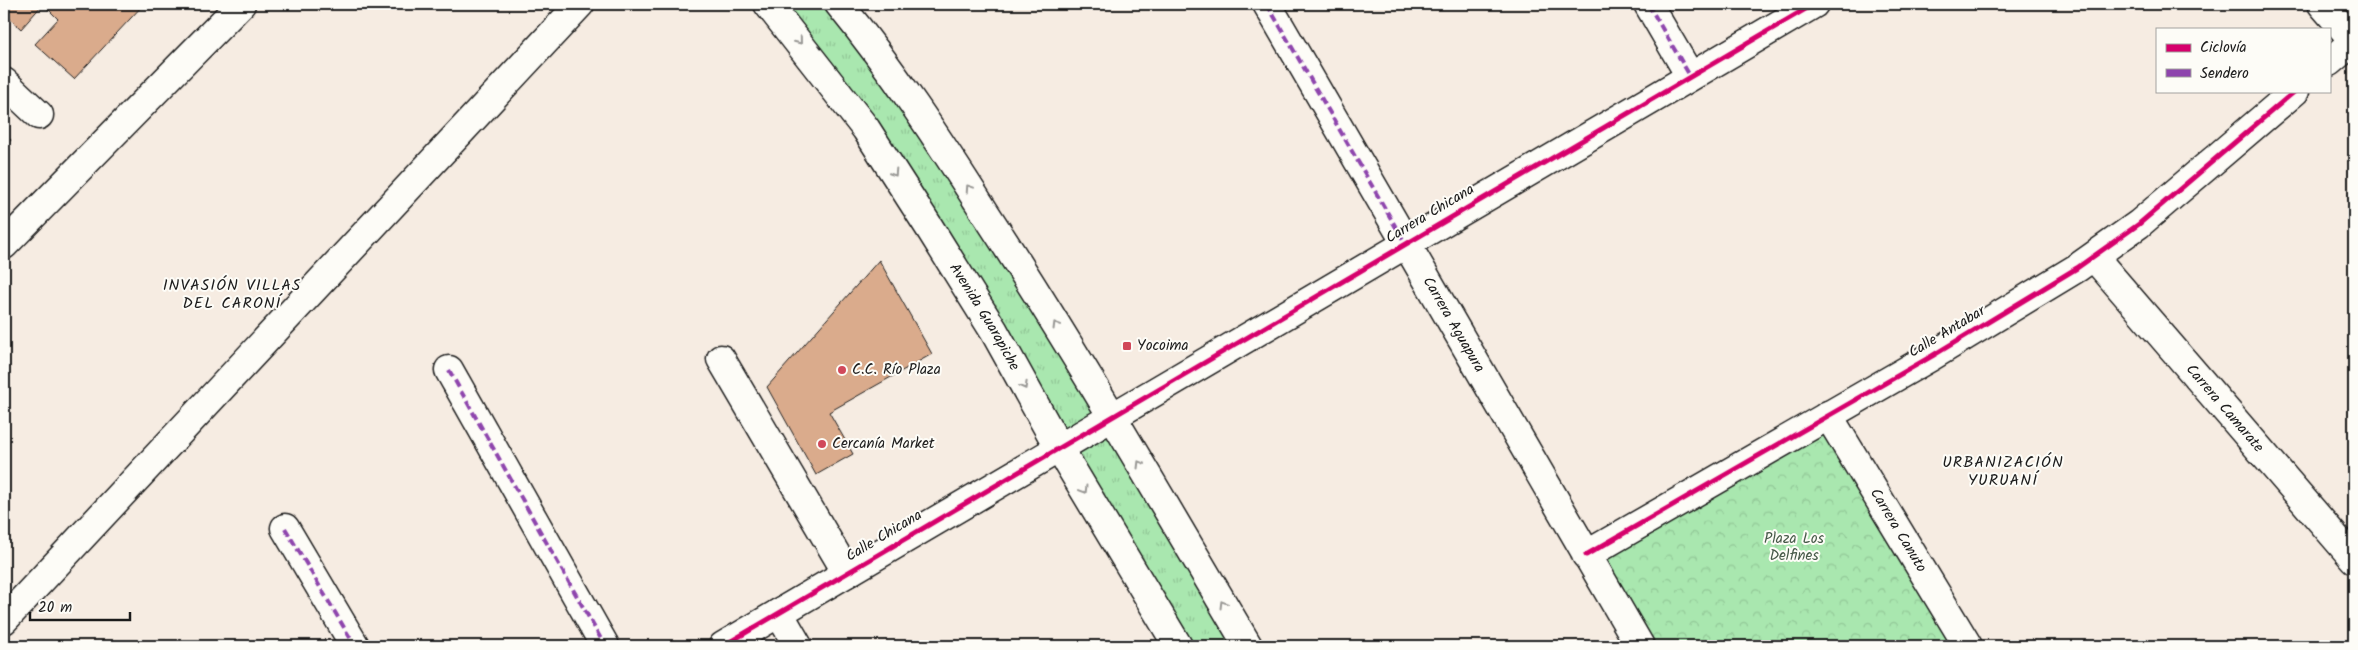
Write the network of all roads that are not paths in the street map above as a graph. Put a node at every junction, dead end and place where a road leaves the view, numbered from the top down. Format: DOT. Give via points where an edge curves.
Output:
graph roads {
  1 [pos="241,4"];
  2 [pos="580,4"];
  3 [pos="768,4"];
  4 [pos="839,4"];
  5 [pos="1267,4"];
  6 [pos="1648,4"];
  7 [pos="1814,4"];
  8 [pos="2322,4"];
  9 [pos="2354,41"];
  10 [pos="2330,61"];
  11 [pos="1690,76"];
  12 [pos="4,82"];
  13 [pos="2294,92"];
  14 [pos="39,115"];
  15 [pos="1405,243"];
  16 [pos="4,245"];
  17 [pos="2094,257"];
  18 [pos="721,359"];
  19 [pos="449,370"];
  20 [pos="1828,415"];
  21 [pos="1112,417"];
  22 [pos="1059,448"];
  23 [pos="285,528"];
  24 [pos="1586,555"];
  25 [pos="2354,559"];
  26 [pos="847,573"];
  27 [pos="779,613"];
  28 [pos="4,620"];
  29 [pos="355,646"];
  30 [pos="606,646"];
  31 [pos="722,646"];
  32 [pos="798,646"];
  33 [pos="1178,646"];
  34 [pos="1248,646"];
  35 [pos="1640,646"];
  36 [pos="1968,646"];
  1 -- 16 [label="street"];
  2 -- 28 [label="street"];
  3 -- 22 [label="street, Avenida Guarapiche, one-way" via="866,129 994,331"];
  21 -- 4 [label="street, one-way" via="979,203 869,40"];
  5 -- 15 [label="street, Carrera Aguapura"];
  6 -- 11 [label="street"];
  7 -- 11 [label="street, Carrera Chicana"];
  8 -- 9 [label="street"];
  9 -- 10 [label="street"];
  11 -- 15 [label="street, Carrera Chicana"];
  12 -- 14 [label="street"];
  13 -- 17 [label="street, Calle Antabar" via="2139,224"];
  15 -- 21 [label="street, Carrera Chicana"];
  15 -- 24 [label="street, Carrera Aguapura"];
  17 -- 20 [label="street, Calle Antabar"];
  17 -- 25 [label="street, Carrera Camarate"];
  18 -- 26 [label="street"];
  19 -- 30 [label="street"];
  20 -- 24 [label="street, Calle Antabar"];
  20 -- 36 [label="street, Carrera Canuto"];
  21 -- 22 [label="street, Carrera Chicana"];
  34 -- 21 [label="street, one-way"];
  22 -- 26 [label="street, Calle Chicana"];
  22 -- 33 [label="street, Avenida Guarapiche, one-way"];
  23 -- 29 [label="street"];
  24 -- 35 [label="street, Carrera Aguapura"];
  26 -- 27 [label="street, Calle Chicana"];
  27 -- 31 [label="street, Calle Chicana"];
  27 -- 32 [label="street"];
}
